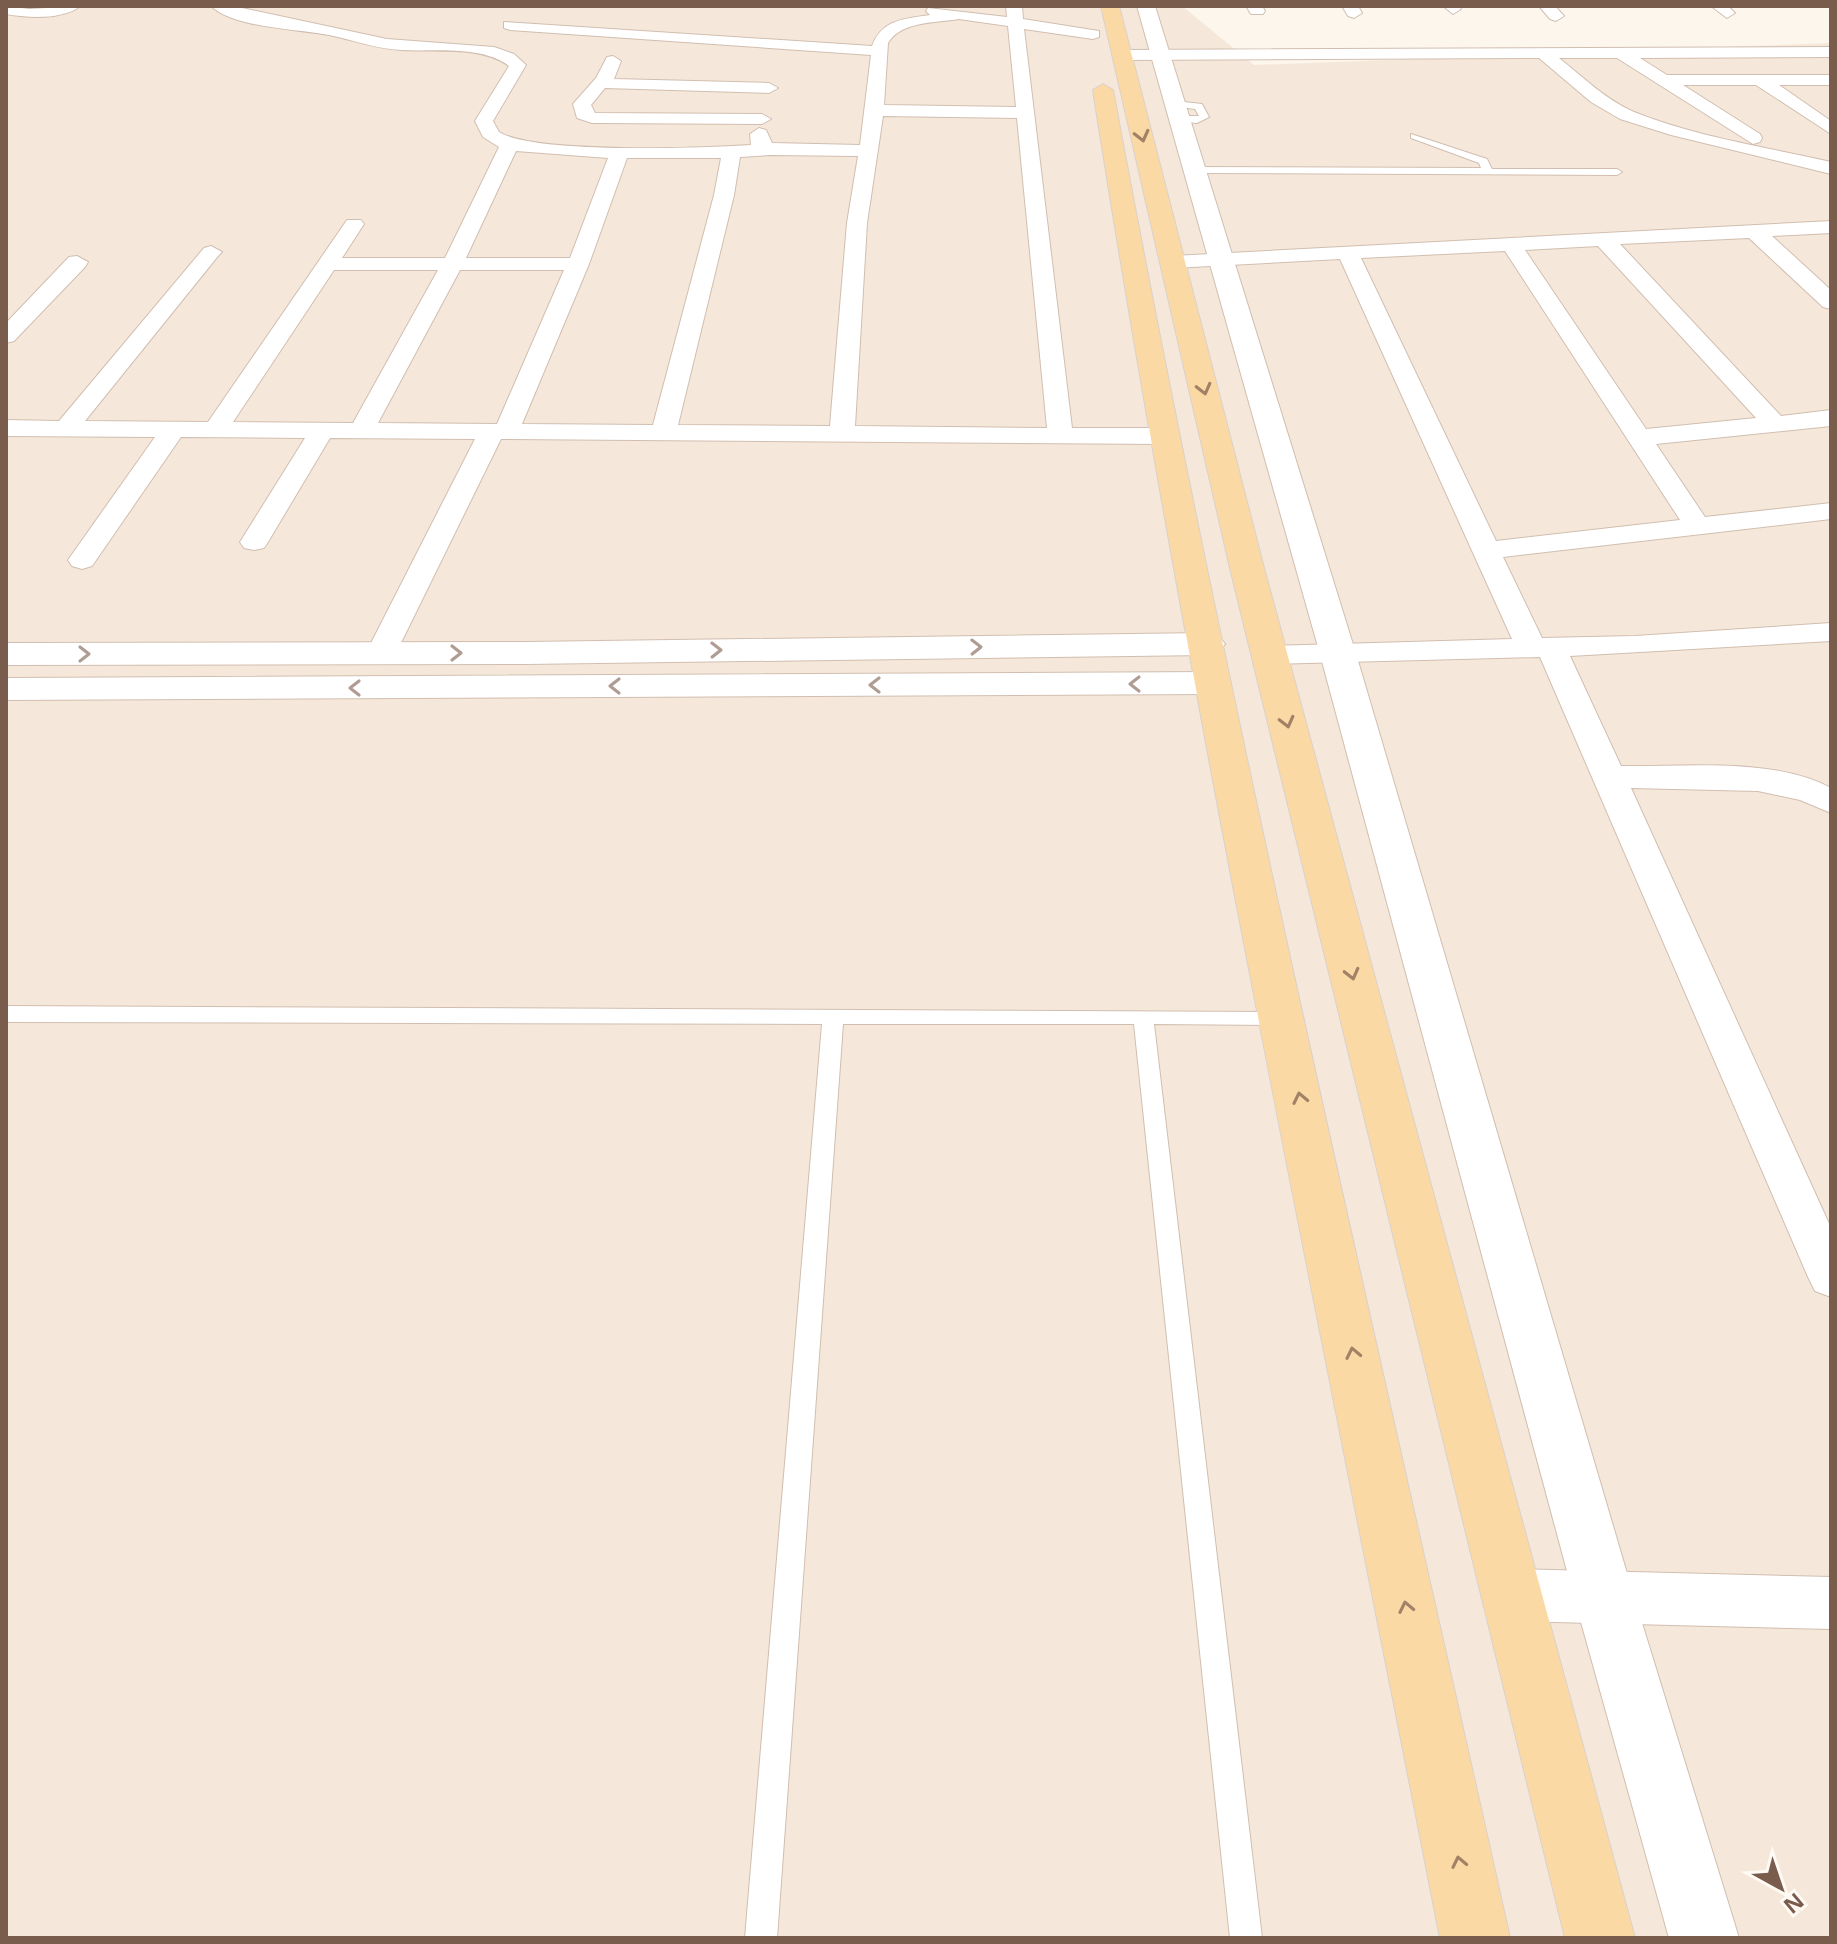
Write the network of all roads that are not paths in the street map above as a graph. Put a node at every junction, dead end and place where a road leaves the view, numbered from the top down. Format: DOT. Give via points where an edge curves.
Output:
graph roads {
  1 [pos="73,6"];
  2 [pos="219,6"];
  3 [pos="900,6"];
  4 [pos="1146,6"];
  5 [pos="6,9"];
  6 [pos="1015,14"];
  7 [pos="958,15"];
  8 [pos="510,25"];
  9 [pos="1115,31"];
  10 [pos="631,34"];
  11 [pos="879,51"];
  12 [pos="1831,52"];
  13 [pos="1543,53"];
  14 [pos="1621,53"];
  15 [pos="774,66"];
  16 [pos="603,80"];
  17 [pos="1662,80"];
  18 [pos="1760,80"];
  19 [pos="1831,80"];
  20 [pos="875,110"];
  21 [pos="1025,113"];
  22 [pos="762,119"];
  23 [pos="1831,129"];
  24 [pos="1414,136"];
  25 [pos="510,144"];
  26 [pos="1831,144"];
  27 [pos="770,149"];
  28 [pos="868,151"];
  29 [pos="620,152"];
  30 [pos="731,153"];
  31 [pos="1831,168"];
  32 [pos="1194,170"];
  33 [pos="1478,172"];
  34 [pos="1617,172"];
  35 [pos="354,224"];
  36 [pos="1831,227"];
  37 [pos="1753,230"];
  38 [pos="1603,239"];
  39 [pos="1511,244"];
  40 [pos="211,252"];
  41 [pos="1348,253"];
  42 [pos="1220,260"];
  43 [pos="77,262"];
  44 [pos="1173,262"];
  45 [pos="326,264"];
  46 [pos="578,264"];
  47 [pos="452,265"];
  48 [pos="1831,302"];
  49 [pos="6,336"];
  50 [pos="1831,418"];
  51 [pos="1775,424"];
  52 [pos="66,428"];
  53 [pos="174,428"];
  54 [pos="216,429"];
  55 [pos="323,429"];
  56 [pos="362,430"];
  57 [pos="499,431"];
  58 [pos="664,432"];
  59 [pos="842,433"];
  60 [pos="17,434"];
  61 [pos="1060,435"];
  62 [pos="1164,436"];
  63 [pos="1637,438"];
  64 [pos="1831,511"];
  65 [pos="1698,527"];
  66 [pos="254,542"];
  67 [pos="1484,551"];
  68 [pos="82,560"];
  69 [pos="1831,632"];
  70 [pos="1541,647"];
  71 [pos="381,653"];
  72 [pos="6,654"];
  73 [pos="1338,654"];
  74 [pos="1271,661"];
  75 [pos="1211,664"];
  76 [pos="6,689"];
  77 [pos="1609,777"];
  78 [pos="1831,802"];
  79 [pos="6,1014"];
  80 [pos="833,1016"];
  81 [pos="1143,1017"];
  82 [pos="1283,1017"];
  83 [pos="1831,1277"];
  84 [pos="1512,1595"];
  85 [pos="1604,1597"];
  86 [pos="1831,1603"];
  87 [pos="761,1938"];
  88 [pos="1246,1938"];
  89 [pos="1475,1938"];
  90 [pos="1600,1938"];
  91 [pos="1704,1938"];
  1 -- 5 [label="street" via="29,14"];
  2 -- 25 [label="street" via="259,21 389,44 508,56 518,65 484,127"];
  3 -- 7 [label="street"];
  4 -- 9 [label="street"];
  6 -- 7 [label="street"];
  6 -- 9 [label="street"];
  6 -- 21 [label="street"];
  7 -- 11 [label="street" via="900,24 887,31"];
  8 -- 10 [label="street"];
  9 -- 13 [label="street"];
  9 -- 32 [label="street" via="1177,112"];
  9 -- 44 [label="main road, one-way"];
  9 -- 62 [label="main road" via="1149,361"];
  10 -- 15 [label="street"];
  10 -- 16 [label="street"];
  11 -- 15 [label="street"];
  11 -- 20 [label="street"];
  12 -- 14 [label="street"];
  13 -- 14 [label="street"];
  13 -- 31 [label="street" via="1597,98 1639,120"];
  14 -- 17 [label="street"];
  15 -- 16 [label="street" via="621,85"];
  15 -- 22 [label="street"];
  16 -- 22 [label="street" via="582,104 583,114 592,118"];
  17 -- 18 [label="street"];
  17 -- 26 [label="street" via="1756,139"];
  18 -- 19 [label="street"];
  18 -- 23 [label="street"];
  20 -- 21 [label="street"];
  20 -- 28 [label="street"];
  21 -- 61 [label="street"];
  22 -- 27 [label="street" via="758,141"];
  24 -- 33 [label="lane" via="1483,161 1487,169"];
  25 -- 29 [label="street"];
  25 -- 47 [label="street"];
  27 -- 28 [label="street"];
  27 -- 30 [label="street"];
  28 -- 59 [label="street" via="857,223"];
  29 -- 30 [label="street"];
  29 -- 46 [label="street"];
  30 -- 58 [label="street"];
  32 -- 33 [label="lane"];
  32 -- 42 [label="street"];
  33 -- 34 [label="lane"];
  35 -- 45 [label="street"];
  36 -- 37 [label="street"];
  37 -- 38 [label="street"];
  37 -- 48 [label="street"];
  38 -- 39 [label="street"];
  38 -- 51 [label="street"];
  39 -- 41 [label="street"];
  39 -- 63 [label="street"];
  40 -- 52 [label="street"];
  41 -- 42 [label="street"];
  41 -- 67 [label="street"];
  42 -- 44 [label="street"];
  42 -- 73 [label="street"];
  43 -- 49 [label="street"];
  44 -- 74 [label="main road, one-way"];
  45 -- 47 [label="street"];
  45 -- 54 [label="street"];
  46 -- 47 [label="street"];
  46 -- 57 [label="street"];
  47 -- 56 [label="street"];
  50 -- 51 [label="street"];
  51 -- 63 [label="street"];
  52 -- 53 [label="street"];
  52 -- 60 [label="street"];
  53 -- 54 [label="street"];
  53 -- 68 [label="street"];
  54 -- 55 [label="street"];
  55 -- 56 [label="street"];
  55 -- 66 [label="street"];
  56 -- 57 [label="street"];
  57 -- 58 [label="street"];
  57 -- 71 [label="street"];
  58 -- 59 [label="street"];
  59 -- 61 [label="street"];
  61 -- 62 [label="street"];
  62 -- 75 [label="main road"];
  63 -- 65 [label="street"];
  64 -- 65 [label="street"];
  65 -- 67 [label="street"];
  67 -- 70 [label="street"];
  69 -- 70 [label="street"];
  70 -- 73 [label="street"];
  70 -- 77 [label="street"];
  72 -- 71 [label="street, one-way"];
  71 -- 75 [label="street, one-way"];
  73 -- 74 [label="street"];
  73 -- 85 [label="street"];
  74 -- 75 [label="main road"];
  74 -- 84 [label="main road, one-way"];
  75 -- 76 [label="street, one-way"];
  75 -- 82 [label="main road"];
  77 -- 78 [label="street" via="1765,781 1798,785"];
  77 -- 83 [label="street"];
  79 -- 80 [label="lane"];
  80 -- 81 [label="lane"];
  80 -- 87 [label="lane"];
  81 -- 82 [label="lane"];
  81 -- 88 [label="lane"];
  89 -- 82 [label="main road, one-way"];
  84 -- 85 [label="street"];
  84 -- 90 [label="main road"];
  85 -- 86 [label="street"];
  85 -- 91 [label="street"];
}
